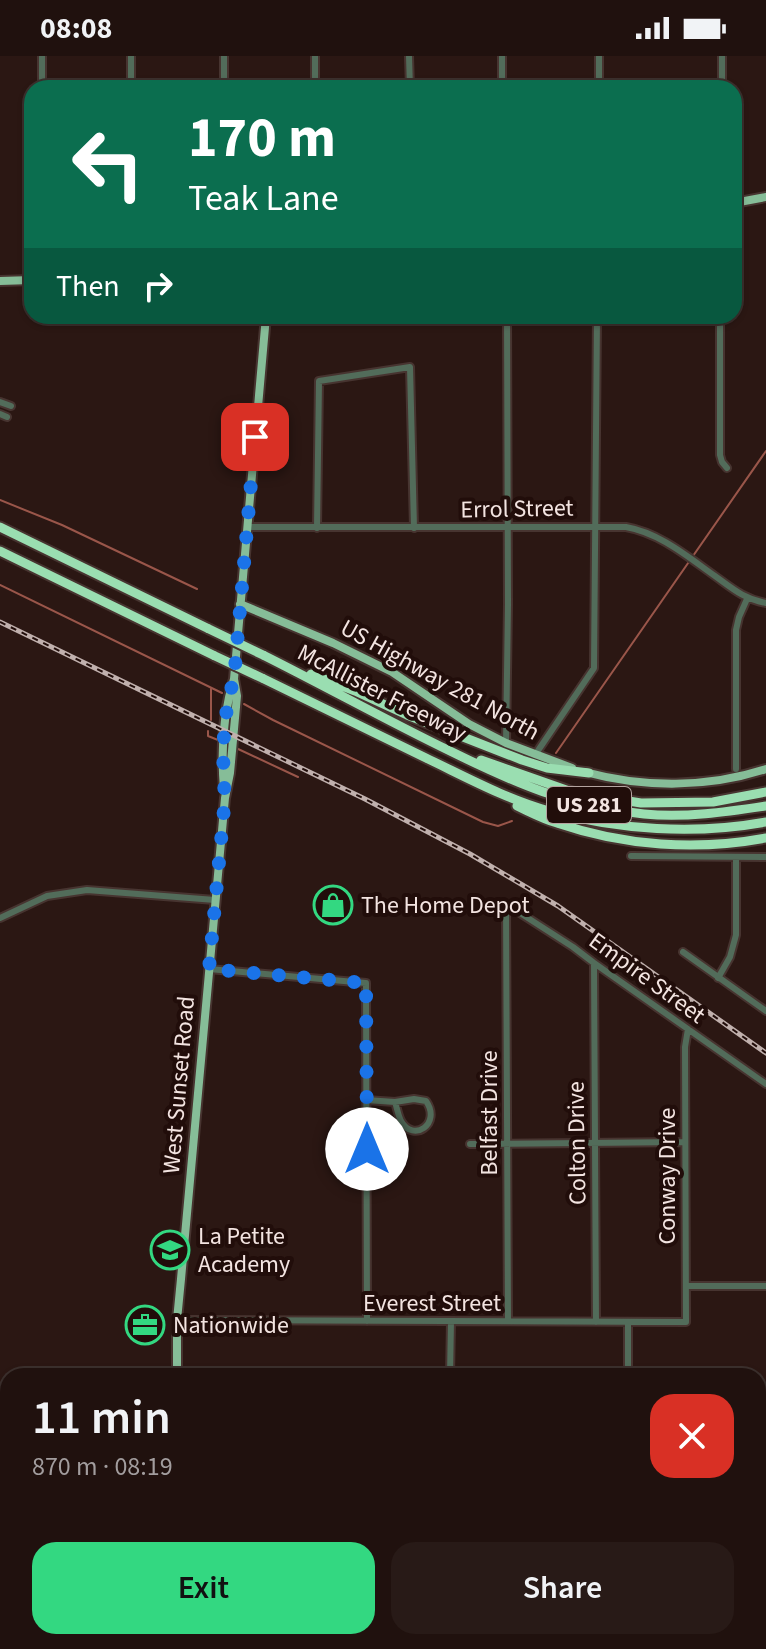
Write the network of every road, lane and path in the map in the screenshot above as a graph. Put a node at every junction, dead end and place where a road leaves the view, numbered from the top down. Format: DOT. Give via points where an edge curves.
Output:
graph roads {
  1 [pos="42,56"];
  2 [pos="131,56"];
  3 [pos="224,56"];
  4 [pos="315,56"];
  5 [pos="409,56"];
  6 [pos="502,56"];
  7 [pos="599,56"];
  8 [pos="722,56"];
  9 [pos="42,80"];
  10 [pos="131,80"];
  11 [pos="224,80"];
  12 [pos="315,80"];
  13 [pos="410,80"];
  14 [pos="502,80"];
  15 [pos="599,80"];
  16 [pos="722,80"];
  17 [pos="766,197"];
  18 [pos="742,202"];
  19 [pos="24,280"];
  20 [pos="0,281"];
  21 [pos="265,324"];
  22 [pos="507,324"];
  23 [pos="597,324"];
  24 [pos="720,324"];
  25 [pos="0,402"];
  26 [pos="11,406"];
  27 [pos="727,468"];
  28 [pos="594,526"];
  29 [pos="0,527"];
  30 [pos="247,527"];
  31 [pos="317,528"];
  32 [pos="414,528"];
  33 [pos="508,528"];
  34 [pos="0,551"];
  35 [pos="747,599"];
  36 [pos="766,603"];
  37 [pos="240,604"];
  38 [pos="263,655"];
  39 [pos="423,738"];
  40 [pos="506,743"];
  41 [pos="535,755"];
  42 [pos="736,769"];
  43 [pos="766,769"];
  44 [pos="589,773"];
  45 [pos="487,787"];
  46 [pos="766,792"];
  47 [pos="766,806"];
  48 [pos="766,822"];
  49 [pos="766,838"];
  50 [pos="631,856"];
  51 [pos="736,857"];
  52 [pos="766,857"];
  53 [pos="215,900"];
  54 [pos="506,904"];
  55 [pos="0,918"];
  56 [pos="683,952"];
  57 [pos="594,963"];
  58 [pos="209,969"];
  59 [pos="718,978"];
  60 [pos="766,1011"];
  61 [pos="688,1029"];
  62 [pos="766,1084"];
  63 [pos="366,1100"];
  64 [pos="395,1102"];
  65 [pos="685,1142"];
  66 [pos="595,1143"];
  67 [pos="470,1144"];
  68 [pos="507,1144"];
  69 [pos="686,1286"];
  70 [pos="766,1286"];
  71 [pos="177,1320"];
  72 [pos="367,1321"];
  73 [pos="451,1321"];
  74 [pos="508,1321"];
  75 [pos="596,1322"];
  76 [pos="628,1322"];
  77 [pos="686,1322"];
  78 [pos="177,1368"];
  79 [pos="450,1368"];
  80 [pos="628,1368"];
  1 -- 9 [label="street"];
  2 -- 10 [label="street"];
  3 -- 11 [label="street"];
  4 -- 12 [label="street"];
  5 -- 13 [label="street"];
  6 -- 14 [label="street"];
  7 -- 15 [label="street"];
  8 -- 16 [label="street"];
  17 -- 18 [label="main road"];
  19 -- 20 [label="main road"];
  21 -- 30 [label="main road, West Sunset Road"];
  22 -- 33 [label="street"];
  23 -- 28 [label="street"];
  24 -- 27 [label="street" via="720,455"];
  25 -- 26 [label="street"];
  28 -- 33 [label="street, Errol Street"];
  28 -- 35 [label="street, Errol Street" via="649,533"];
  28 -- 41 [label="street" via="594,668"];
  29 -- 38 [label="highway, McAllister Freeway / US 281, bridge"];
  30 -- 31 [label="street, Errol Street"];
  30 -- 37 [label="main road, West Sunset Road"];
  31 -- 32 [label="street, Errol Street"];
  31 -- 32 [label="street" via="319,381 410,367"];
  32 -- 33 [label="street, Errol Street"];
  33 -- 40 [label="street"];
  34 -- 45 [label="highway, McAllister Freeway / US 281, bridge"];
  35 -- 36 [label="street, Errol Street"];
  35 -- 42 [label="street" via="736,630"];
  37 -- 40 [label="main road, US Highway 281 North" via="392,672"];
  37 -- 53 [label="main road, West Sunset Road" via="237,696"];
  38 -- 39 [label="highway, McAllister Freeway / US 281"];
  38 -- 44 [label="highway" via="493,750 547,768"];
  39 -- 46 [label="highway" via="545,784 595,796 683,804"];
  39 -- 47 [label="highway, McAllister Freeway / US 281" via="529,788 582,804 688,815"];
  40 -- 41 [label="main road, US Highway 281 North"];
  41 -- 44 [label="main road, US Highway 281 North"];
  43 -- 44 [label="main road, US Highway 281 North" via="664,784"];
  45 -- 48 [label="highway, McAllister Freeway / US 281" via="549,811 637,827 681,830"];
  45 -- 49 [label="highway" via="556,823 644,843 695,846"];
  50 -- 51 [label="street"];
  51 -- 52 [label="street"];
  51 -- 59 [label="street" via="736,935"];
  53 -- 55 [label="street" via="87,890 47,896"];
  53 -- 58 [label="main road, West Sunset Road"];
  54 -- 57 [label="street, Empire Street"];
  54 -- 68 [label="street, Belfast Drive"];
  56 -- 59 [label="street"];
  57 -- 61 [label="street, Empire Street"];
  57 -- 66 [label="street, Colton Drive"];
  58 -- 63 [label="street" via="366,983"];
  58 -- 71 [label="main road, West Sunset Road"];
  59 -- 60 [label="street"];
  61 -- 62 [label="street, Empire Street"];
  61 -- 65 [label="street, Conway Drive"];
  63 -- 64 [label="street"];
  63 -- 72 [label="street"];
  64 -- 64 [label="street" via="426,1101 430,1123 420,1130 406,1127"];
  65 -- 66 [label="street"];
  65 -- 69 [label="street, Conway Drive"];
  66 -- 68 [label="street"];
  66 -- 75 [label="street, Colton Drive"];
  67 -- 68 [label="street"];
  68 -- 74 [label="street, Belfast Drive"];
  69 -- 70 [label="street"];
  69 -- 77 [label="street, Conway Drive"];
  71 -- 72 [label="street, Everest Street"];
  71 -- 78 [label="main road, West Sunset Road"];
  72 -- 73 [label="street, Everest Street"];
  73 -- 74 [label="street, Everest Street"];
  73 -- 79 [label="street"];
  74 -- 75 [label="street, Everest Street"];
  75 -- 76 [label="street, Everest Street"];
  76 -- 77 [label="street, Everest Street"];
  76 -- 80 [label="street"];
}
